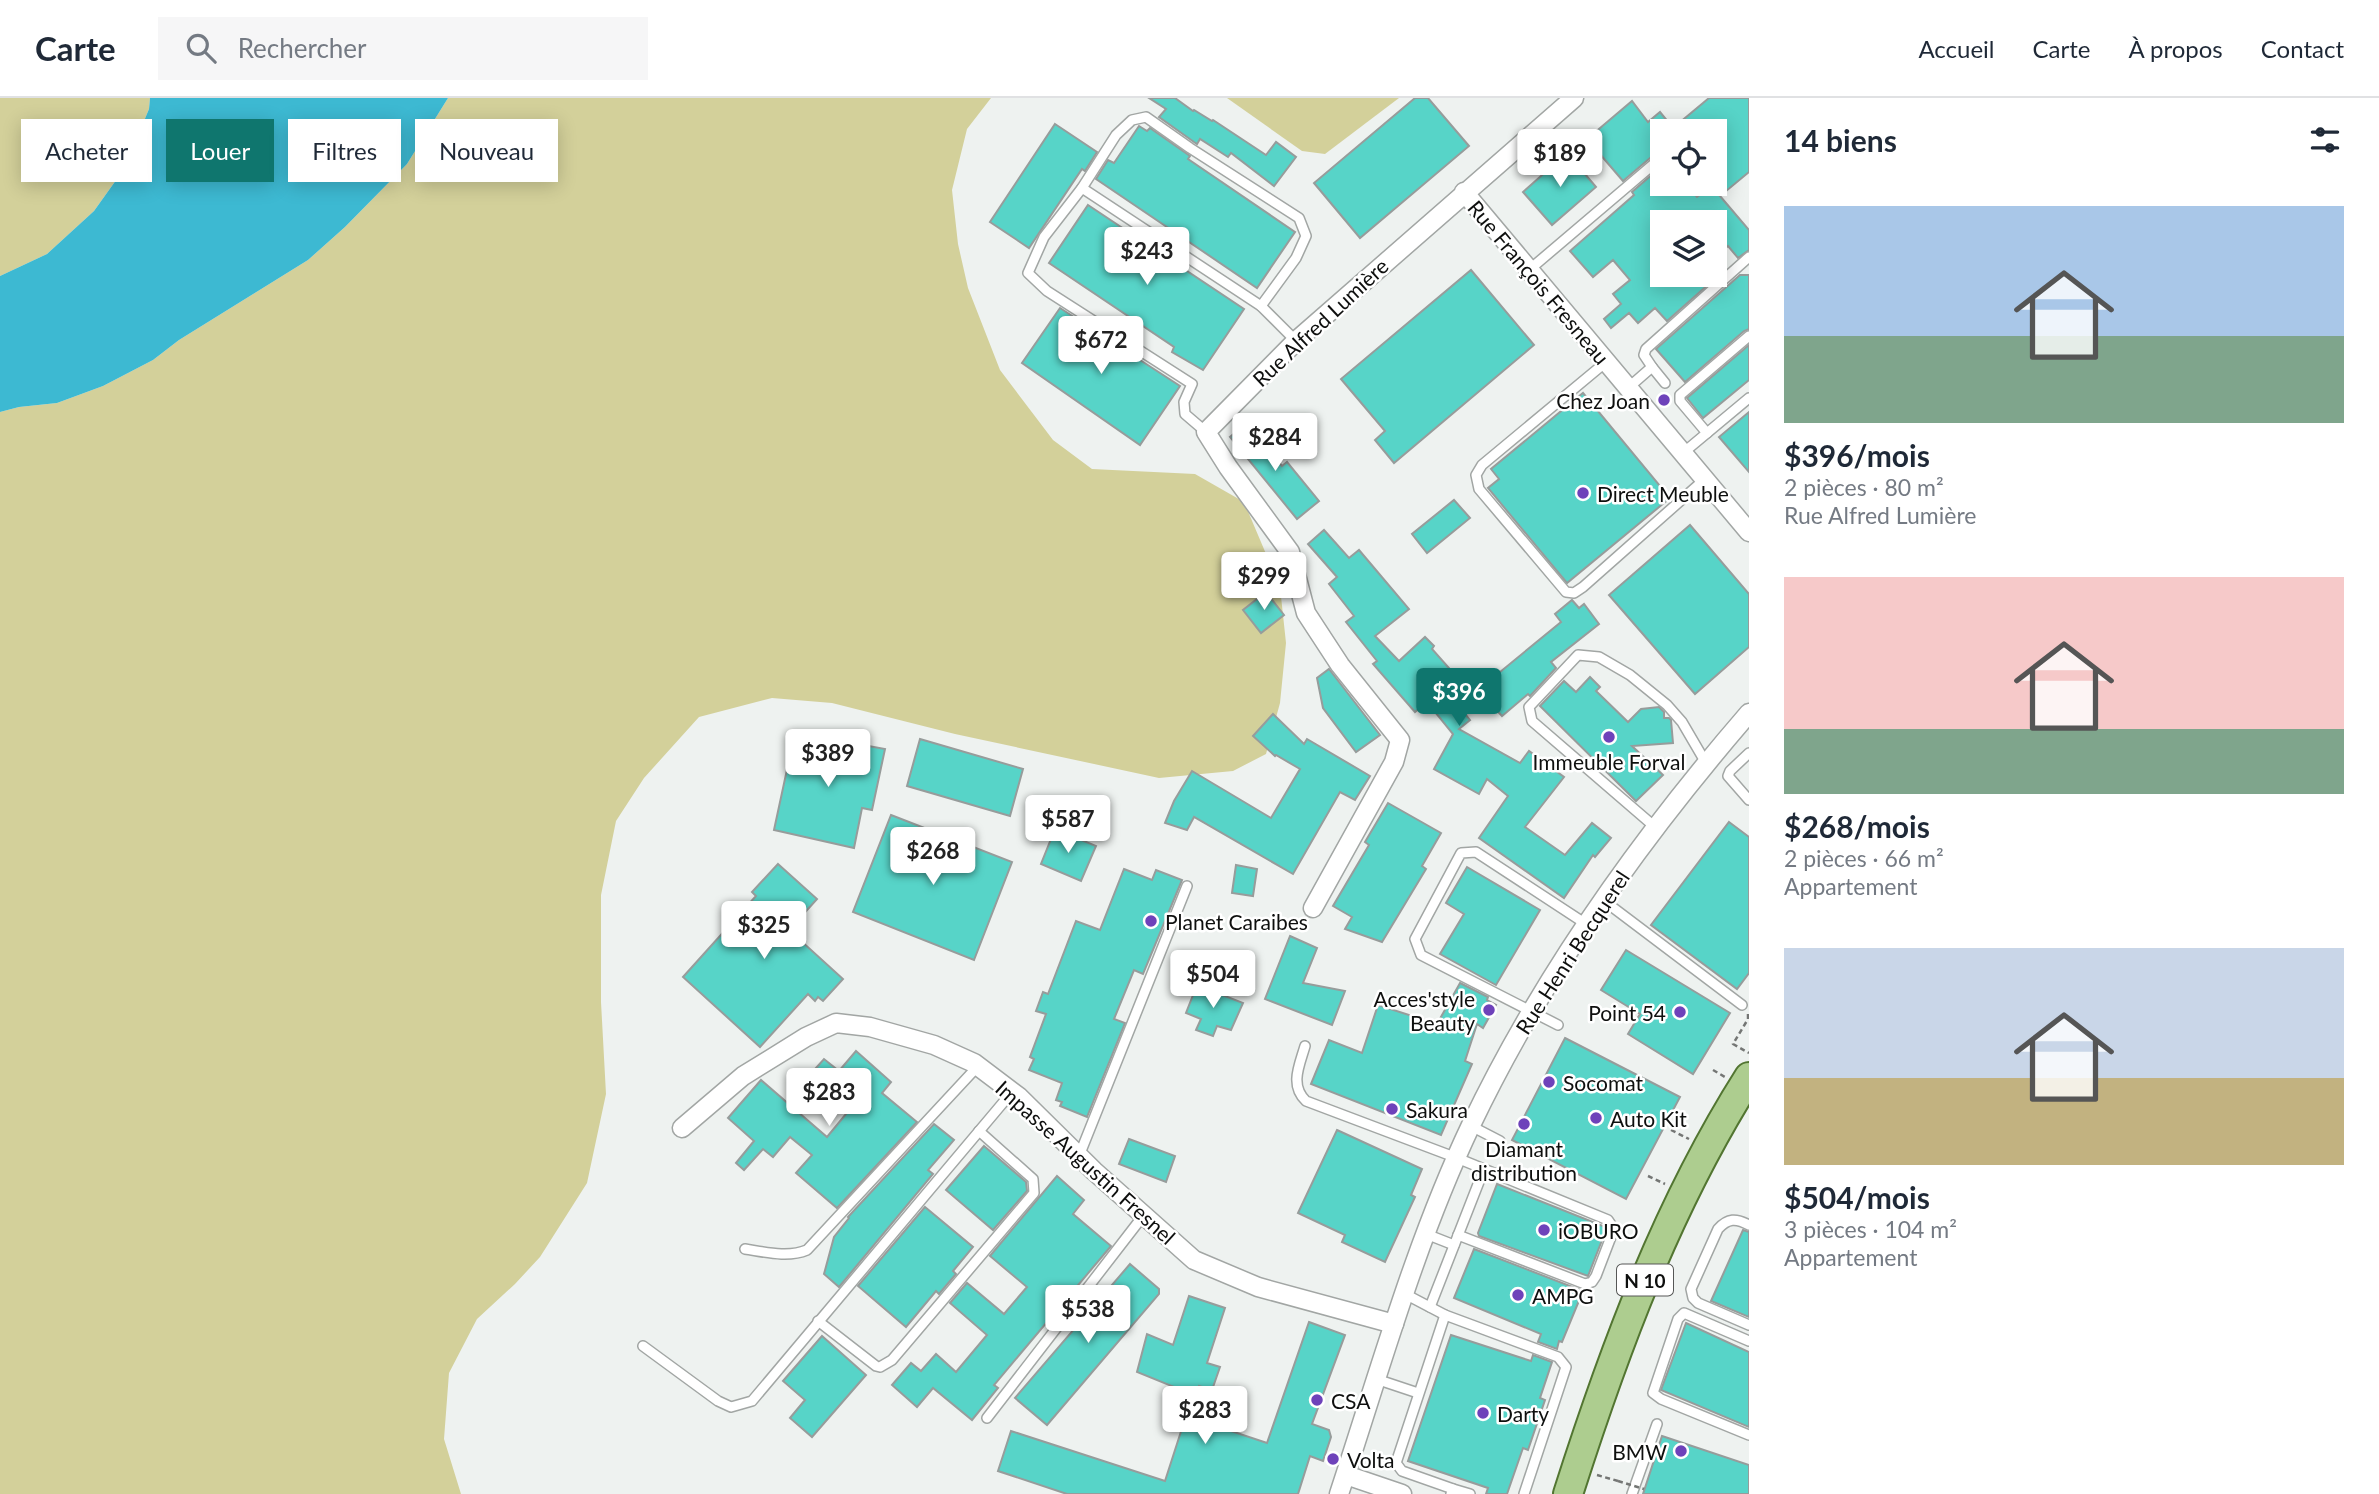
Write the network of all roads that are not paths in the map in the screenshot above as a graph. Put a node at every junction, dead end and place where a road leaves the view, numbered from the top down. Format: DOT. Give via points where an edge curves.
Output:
graph roads {
  1 [pos="1574,98"];
  2 [pos="1650,168"];
  3 [pos="1082,188"];
  4 [pos="1464,192"];
  5 [pos="1749,257"];
  6 [pos="1529,270"];
  7 [pos="1261,306"];
  8 [pos="1749,336"];
  9 [pos="1296,341"];
  10 [pos="1606,362"];
  11 [pos="1652,367"];
  12 [pos="1665,383"];
  13 [pos="1628,388"];
  14 [pos="1749,398"];
  15 [pos="1206,432"];
  16 [pos="1707,433"];
  17 [pos="1683,453"];
  18 [pos="1705,479"];
  19 [pos="1747,525"];
  20 [pos="1749,713"];
  21 [pos="1749,753"];
  22 [pos="1706,762"];
  23 [pos="1749,800"];
  24 [pos="1655,827"];
  25 [pos="1187,886"];
  26 [pos="1603,901"];
  27 [pos="1312,908"];
  28 [pos="1586,924"];
  29 [pos="1742,1005"];
  30 [pos="1530,1011"];
  31 [pos="1558,1026"];
  32 [pos="1306,1046"];
  33 [pos="978,1066"];
  34 [pos="1749,1077"];
  35 [pos="1012,1092"];
  36 [pos="1749,1109"];
  37 [pos="1471,1126"];
  38 [pos="682,1128"];
  39 [pos="979,1131"];
  40 [pos="1500,1141"];
  41 [pos="1079,1156"];
  42 [pos="1457,1157"];
  43 [pos="1484,1168"];
  44 [pos="1143,1216"];
  45 [pos="1749,1225"];
  46 [pos="1426,1234"];
  47 [pos="1458,1235"];
  48 [pos="1454,1245"];
  49 [pos="745,1249"];
  50 [pos="1405,1294"];
  51 [pos="1430,1307"];
  52 [pos="1445,1315"];
  53 [pos="818,1321"];
  54 [pos="1394,1324"];
  55 [pos="1749,1325"];
  56 [pos="1749,1341"];
  57 [pos="643,1346"];
  58 [pos="1376,1379"];
  59 [pos="1418,1393"];
  60 [pos="987,1418"];
  61 [pos="1657,1424"];
  62 [pos="1749,1436"];
  63 [pos="1346,1475"];
  64 [pos="1583,1487"];
  65 [pos="1452,1491"];
  66 [pos="1339,1494"];
  67 [pos="1402,1494"];
  68 [pos="1470,1494"];
  69 [pos="1524,1494"];
  70 [pos="1632,1494"];
  1 -- 4 [label="street, Rue Alfred Lumière"];
  2 -- 6 [label="lane"];
  3 -- 7 [label="lane"];
  3 -- 7 [label="lane" via="1116,135 1132,120 1146,117 1299,218 1306,236"];
  3 -- 15 [label="lane" via="1044,237 1028,273 1047,291 1192,384 1184,402 1185,414"];
  4 -- 6 [label="street, Rue François Fresneau"];
  4 -- 9 [label="street, Rue Alfred Lumière"];
  5 -- 11 [label="lane" via="1646,349 1644,355"];
  6 -- 10 [label="street, Rue François Fresneau"];
  7 -- 9 [label="lane"];
  8 -- 16 [label="lane" via="1680,395"];
  9 -- 15 [label="street, Rue Alfred Lumière"];
  10 -- 13 [label="street, Rue François Fresneau"];
  10 -- 18 [label="lane" via="1482,465 1476,475 1479,489 1557,582 1566,592 1583,587"];
  11 -- 12 [label="lane"];
  11 -- 13 [label="lane"];
  13 -- 17 [label="street, Rue François Fresneau"];
  14 -- 16 [label="lane"];
  15 -- 27 [label="street" via="1290,552 1306,614 1400,740 1394,762"];
  16 -- 17 [label="lane"];
  17 -- 18 [label="street, Rue François Fresneau"];
  18 -- 19 [label="street, Rue François Fresneau"];
  20 -- 22 [label="street, Rue Henri Becquerel"];
  21 -- 23 [label="lane" via="1728,776"];
  22 -- 24 [label="street, Rue Henri Becquerel"];
  22 -- 24 [label="lane" via="1667,705 1599,657 1578,655 1529,707 1532,721"];
  24 -- 26 [label="street, Rue Henri Becquerel"];
  25 -- 41 [label="lane"];
  26 -- 28 [label="street, Rue Henri Becquerel"];
  26 -- 29 [label="lane"];
  28 -- 30 [label="street, Rue Henri Becquerel"];
  28 -- 30 [label="lane" via="1476,852 1461,853 1415,939 1421,955"];
  30 -- 31 [label="lane"];
  30 -- 37 [label="street, Rue Henri Becquerel"];
  32 -- 42 [label="lane" via="1296,1075 1306,1101"];
  33 -- 35 [label="street, Impasse Augustin Fresnel"];
  33 -- 38 [label="street, Impasse Augustin Fresnel" via="934,1045 870,1027 836,1023 743,1076"];
  33 -- 49 [label="lane" via="807,1250 780,1254"];
  34 -- 64 [label="main road, N 10" via="1684,1193 1625,1330"];
  35 -- 39 [label="lane"];
  35 -- 41 [label="street, Impasse Augustin Fresnel"];
  36 -- 64 [label="main road, N 10" via="1710,1177 1663,1277"];
  37 -- 40 [label="lane"];
  37 -- 42 [label="street, Rue Henri Becquerel"];
  39 -- 53 [label="lane"];
  39 -- 53 [label="lane" via="1033,1178 1034,1193 892,1360 876,1366"];
  41 -- 44 [label="street, Impasse Augustin Fresnel"];
  42 -- 43 [label="lane"];
  42 -- 46 [label="street, Rue Henri Becquerel"];
  43 -- 47 [label="lane"];
  43 -- 47 [label="lane" via="1608,1220 1612,1235 1596,1276 1585,1284"];
  44 -- 54 [label="street, Impasse Augustin Fresnel" via="1195,1260 1258,1287"];
  44 -- 60 [label="lane"];
  45 -- 55 [label="lane" via="1732,1219 1724,1222 1691,1289 1698,1303"];
  46 -- 48 [label="lane"];
  46 -- 50 [label="street, Rue Henri Becquerel"];
  47 -- 48 [label="lane"];
  48 -- 51 [label="lane"];
  50 -- 51 [label="lane"];
  50 -- 54 [label="street, Rue Henri Becquerel"];
  51 -- 52 [label="lane"];
  52 -- 59 [label="lane"];
  52 -- 69 [label="lane" via="1558,1357 1566,1367"];
  53 -- 57 [label="lane" via="752,1401 731,1407"];
  54 -- 58 [label="street, Rue Henri Becquerel"];
  56 -- 62 [label="lane" via="1684,1313 1653,1387 1661,1399"];
  58 -- 59 [label="lane"];
  58 -- 63 [label="street, Rue Henri Becquerel"];
  59 -- 65 [label="lane" via="1396,1463 1402,1471"];
  61 -- 70 [label="lane"];
  63 -- 66 [label="street, Rue Henri Becquerel"];
  63 -- 67 [label="street"];
  65 -- 68 [label="lane"];
}
